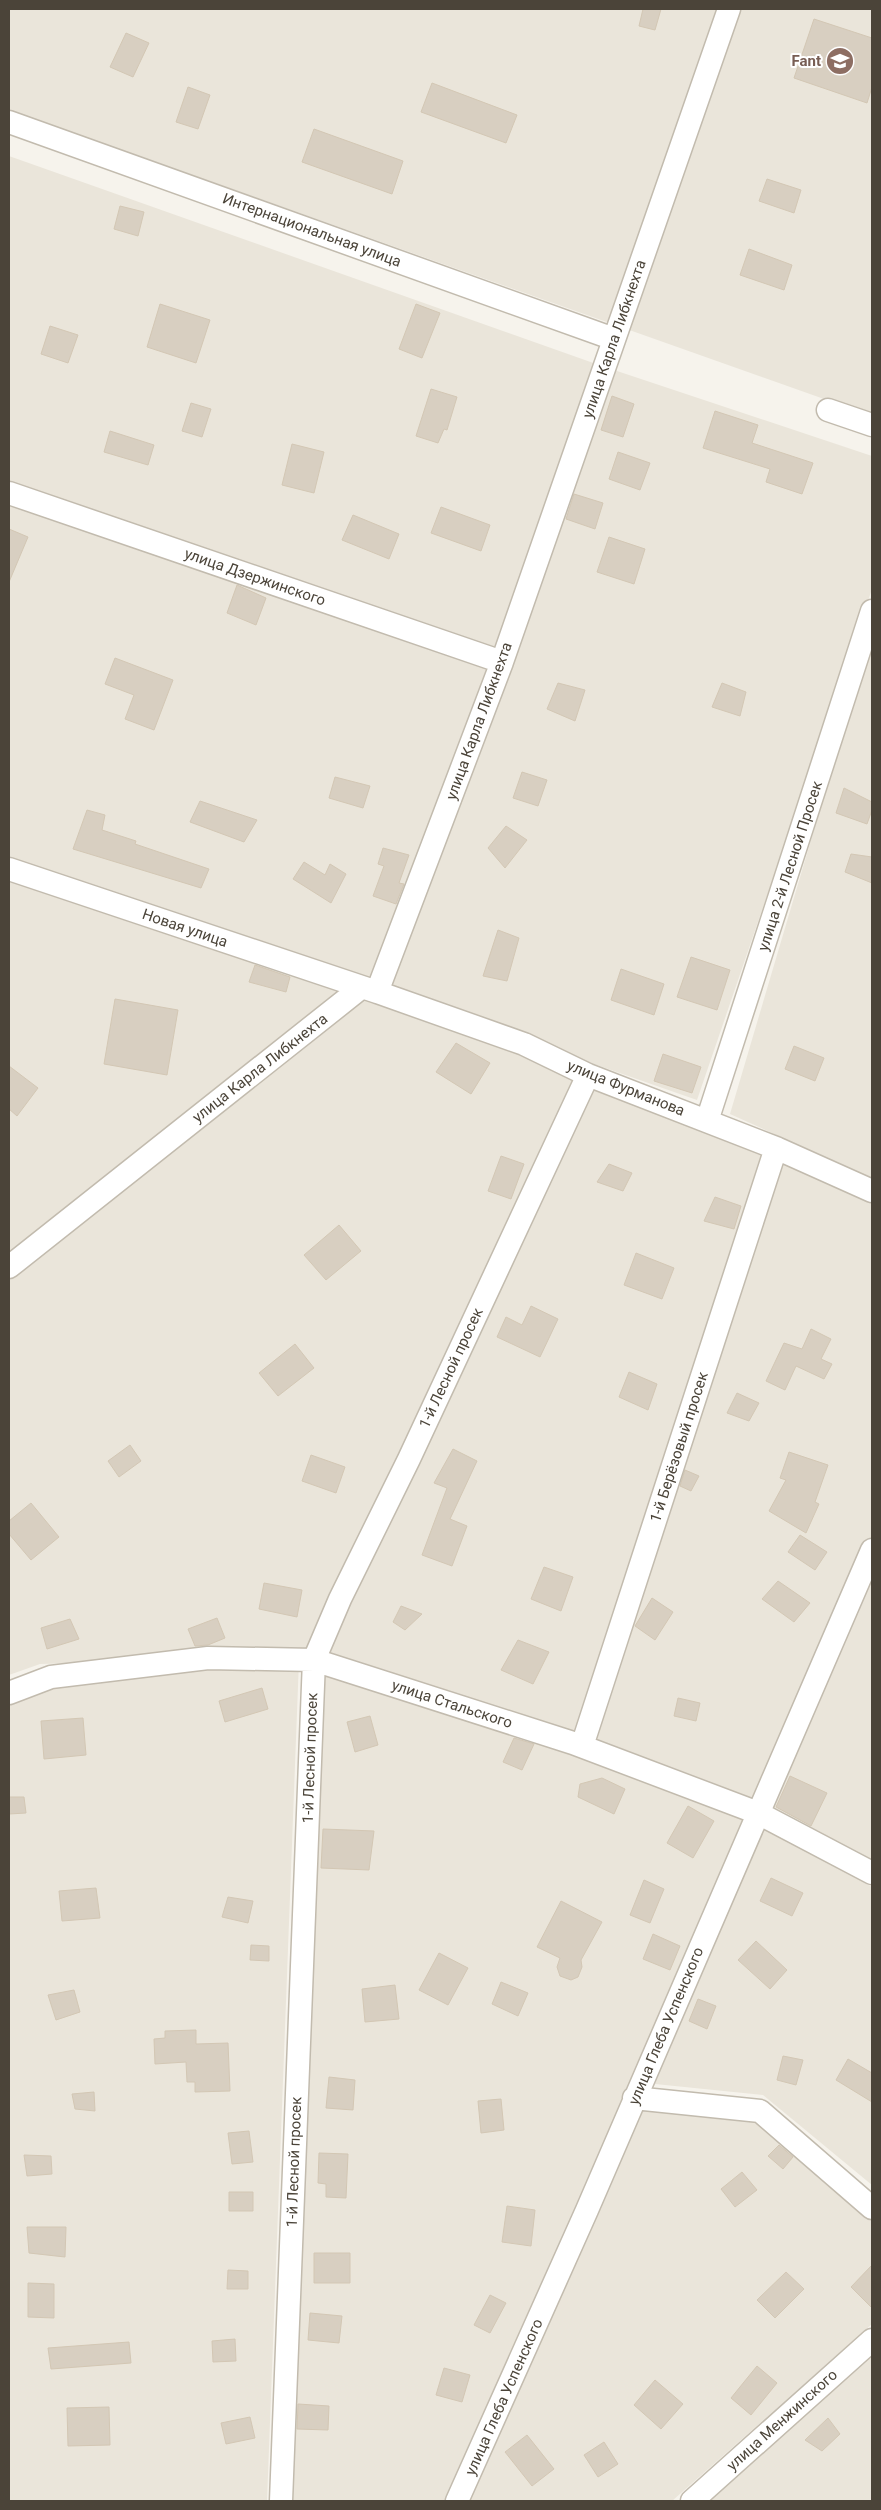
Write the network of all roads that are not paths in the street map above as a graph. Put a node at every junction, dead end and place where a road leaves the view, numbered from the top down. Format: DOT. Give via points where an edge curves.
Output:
graph roads {
  1 [pos="729,9"];
  2 [pos="9,122"];
  3 [pos="614,339"];
  4 [pos="828,410"];
  5 [pos="872,425"];
  6 [pos="9,493"];
  7 [pos="872,611"];
  8 [pos="502,662"];
  9 [pos="9,869"];
  10 [pos="369,990"];
  11 [pos="588,1075"];
  12 [pos="707,1121"];
  13 [pos="776,1148"];
  14 [pos="872,1190"];
  15 [pos="9,1267"];
  16 [pos="872,1550"];
  17 [pos="314,1660"];
  18 [pos="9,1693"];
  19 [pos="582,1746"];
  20 [pos="758,1813"];
  21 [pos="872,1873"];
  22 [pos="634,2098"];
  23 [pos="872,2208"];
  24 [pos="872,2340"];
  25 [pos="281,2501"];
  26 [pos="457,2501"];
  27 [pos="692,2501"];
  1 -- 3 [label="street, улица Карла Либкнехта"];
  2 -- 3 [label="street, Интернациональная улица"];
  3 -- 8 [label="street, улица Карла Либкнехта"];
  4 -- 5 [label="street"];
  6 -- 8 [label="street, улица Дзержинского"];
  7 -- 12 [label="street, улица 2-й Лесной Просек"];
  8 -- 10 [label="street, улица Карла Либкнехта"];
  9 -- 10 [label="street, Новая улица"];
  10 -- 11 [label="street, улица Фурманова" via="524,1044"];
  10 -- 15 [label="street, улица Карла Либкнехта"];
  11 -- 12 [label="street, улица Фурманова"];
  11 -- 17 [label="street, 1-й Лесной просек"];
  12 -- 13 [label="street, улица Фурманова"];
  13 -- 14 [label="street, улица Фурманова"];
  13 -- 19 [label="street, 1-й Берёзовый просек"];
  16 -- 20 [label="street, улица Глеба Успенского"];
  17 -- 18 [label="street, улица Стальского" via="208,1658 51,1677"];
  17 -- 19 [label="street, улица Стальского"];
  17 -- 25 [label="street, 1-й Лесной просек"];
  19 -- 20 [label="street, улица Стальского"];
  20 -- 21 [label="street, улица Стальского"];
  20 -- 22 [label="street, улица Глеба Успенского"];
  22 -- 23 [label="street" via="760,2111"];
  22 -- 26 [label="street, улица Глеба Успенского" via="492,2428"];
  24 -- 27 [label="street, улица Менжинского"];
}
